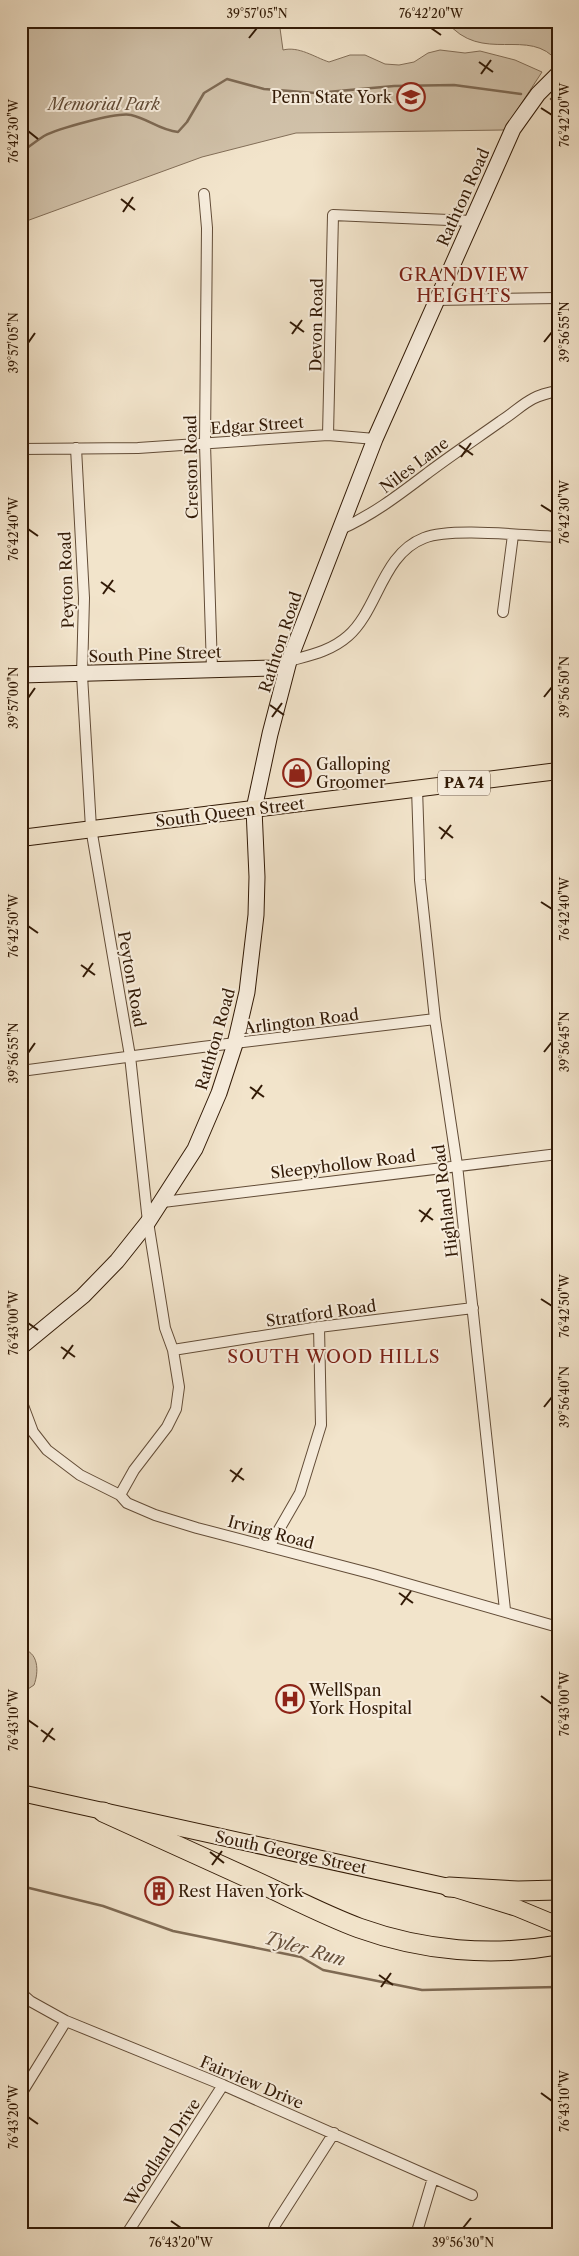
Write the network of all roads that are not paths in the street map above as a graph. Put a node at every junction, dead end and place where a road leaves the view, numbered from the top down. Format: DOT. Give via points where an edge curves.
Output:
graph roads {
  1 [pos="558,74"];
  2 [pos="204,194"];
  3 [pos="472,221"];
  4 [pos="558,298"];
  5 [pos="435,300"];
  6 [pos="558,391"];
  7 [pos="328,436"];
  8 [pos="375,439"];
  9 [pos="205,444"];
  10 [pos="76,448"];
  11 [pos="21,449"];
  12 [pos="338,530"];
  13 [pos="513,535"];
  14 [pos="558,537"];
  15 [pos="503,612"];
  16 [pos="289,661"];
  17 [pos="212,669"];
  18 [pos="82,674"];
  19 [pos="21,675"];
  20 [pos="558,771"];
  21 [pos="416,788"];
  22 [pos="254,809"];
  23 [pos="91,828"];
  24 [pos="21,838"];
  25 [pos="435,1019"];
  26 [pos="235,1044"];
  27 [pos="130,1056"];
  28 [pos="21,1071"];
  29 [pos="558,1154"];
  30 [pos="457,1165"];
  31 [pos="163,1202"];
  32 [pos="148,1222"];
  33 [pos="473,1308"];
  34 [pos="319,1327"];
  35 [pos="21,1348"];
  36 [pos="173,1350"];
  37 [pos="21,1400"];
  38 [pos="120,1495"];
  39 [pos="269,1547"];
  40 [pos="505,1610"];
  41 [pos="558,1627"];
  42 [pos="21,1793"];
  43 [pos="103,1812"];
  44 [pos="449,1887"];
  45 [pos="558,1890"];
  46 [pos="558,1925"];
  47 [pos="558,1945"];
  48 [pos="21,1994"];
  49 [pos="66,2021"];
  50 [pos="223,2085"];
  51 [pos="21,2094"];
  52 [pos="334,2133"];
  53 [pos="433,2178"];
  54 [pos="472,2195"];
  55 [pos="126,2235"];
  56 [pos="272,2235"];
  57 [pos="416,2235"];
  1 -- 3 [label="street, Rathton Road" via="538,94 513,129"];
  2 -- 9 [label="street, Creston Road" via="207,228"];
  3 -- 5 [label="street, Rathton Road"];
  3 -- 7 [label="street, Devon Road" via="333,215"];
  4 -- 5 [label="street"];
  5 -- 8 [label="street, Rathton Road"];
  6 -- 12 [label="street, Niles Lane" via="526,401 383,507"];
  7 -- 8 [label="street, Edgar Street"];
  7 -- 9 [label="street, Edgar Street"];
  8 -- 12 [label="street, Rathton Road"];
  9 -- 10 [label="street, Edgar Street"];
  9 -- 17 [label="street, Creston Road"];
  10 -- 11 [label="street, Edgar Street"];
  10 -- 18 [label="street, Peyton Road" via="84,598"];
  12 -- 16 [label="street, Rathton Road"];
  13 -- 14 [label="street"];
  13 -- 15 [label="street"];
  13 -- 16 [label="street" via="442,534 424,538 406,549 391,566 350,635 328,650"];
  16 -- 17 [label="street, South Pine Street" via="273,668"];
  16 -- 22 [label="street, Rathton Road"];
  17 -- 18 [label="street, South Pine Street"];
  18 -- 19 [label="street, South Pine Street"];
  18 -- 23 [label="street, Peyton Road"];
  20 -- 21 [label="main road, South Queen Street / PA 74"];
  21 -- 22 [label="main road, South Queen Street / PA 74"];
  21 -- 25 [label="street, Highland Road" via="420,880"];
  22 -- 23 [label="main road, South Queen Street / PA 74"];
  22 -- 26 [label="street, Rathton Road" via="258,876 256,915 247,992"];
  23 -- 24 [label="main road, South Queen Street / PA 74"];
  23 -- 27 [label="street, Peyton Road"];
  25 -- 26 [label="street, Arlington Road"];
  25 -- 30 [label="street, Highland Road"];
  26 -- 27 [label="street, Arlington Road"];
  26 -- 31 [label="street, Rathton Road" via="195,1149"];
  27 -- 28 [label="street, Arlington Road"];
  27 -- 32 [label="street, Peyton Road"];
  29 -- 30 [label="street, Sleepyhollow Road"];
  30 -- 31 [label="street, Sleepyhollow Road"];
  30 -- 33 [label="street, Highland Road"];
  31 -- 32 [label="street, Rathton Road"];
  32 -- 35 [label="street, Rathton Road" via="83,1296"];
  32 -- 36 [label="street, Peyton Road" via="165,1328"];
  33 -- 34 [label="street, Stratford Road"];
  33 -- 40 [label="street, Highland Road"];
  34 -- 36 [label="street, Stratford Road"];
  34 -- 39 [label="street" via="321,1425 300,1493"];
  36 -- 38 [label="street, Peyton Road" via="180,1387 176,1409"];
  37 -- 38 [label="street, Irving Road" via="33,1432 47,1450 80,1475"];
  38 -- 39 [label="street, Irving Road" via="127,1503 155,1515"];
  39 -- 40 [label="street, Irving Road"];
  40 -- 41 [label="street, Irving Road"];
  42 -- 43 [label="main road, South George Street"];
  43 -- 44 [label="main road, South George Street"];
  43 -- 47 [label="highway" via="359,1928 393,1938 431,1946 494,1951 526,1951"];
  44 -- 45 [label="highway"];
  44 -- 46 [label="main road, South George Street" via="517,1908"];
  48 -- 49 [label="street, Fairview Drive"];
  49 -- 50 [label="street, Fairview Drive"];
  49 -- 51 [label="street"];
  50 -- 52 [label="street, Fairview Drive"];
  50 -- 55 [label="street, Woodland Drive"];
  52 -- 53 [label="street, Fairview Drive"];
  52 -- 56 [label="street" via="275,2225"];
  53 -- 54 [label="street, Fairview Drive"];
  53 -- 57 [label="street"];
}
